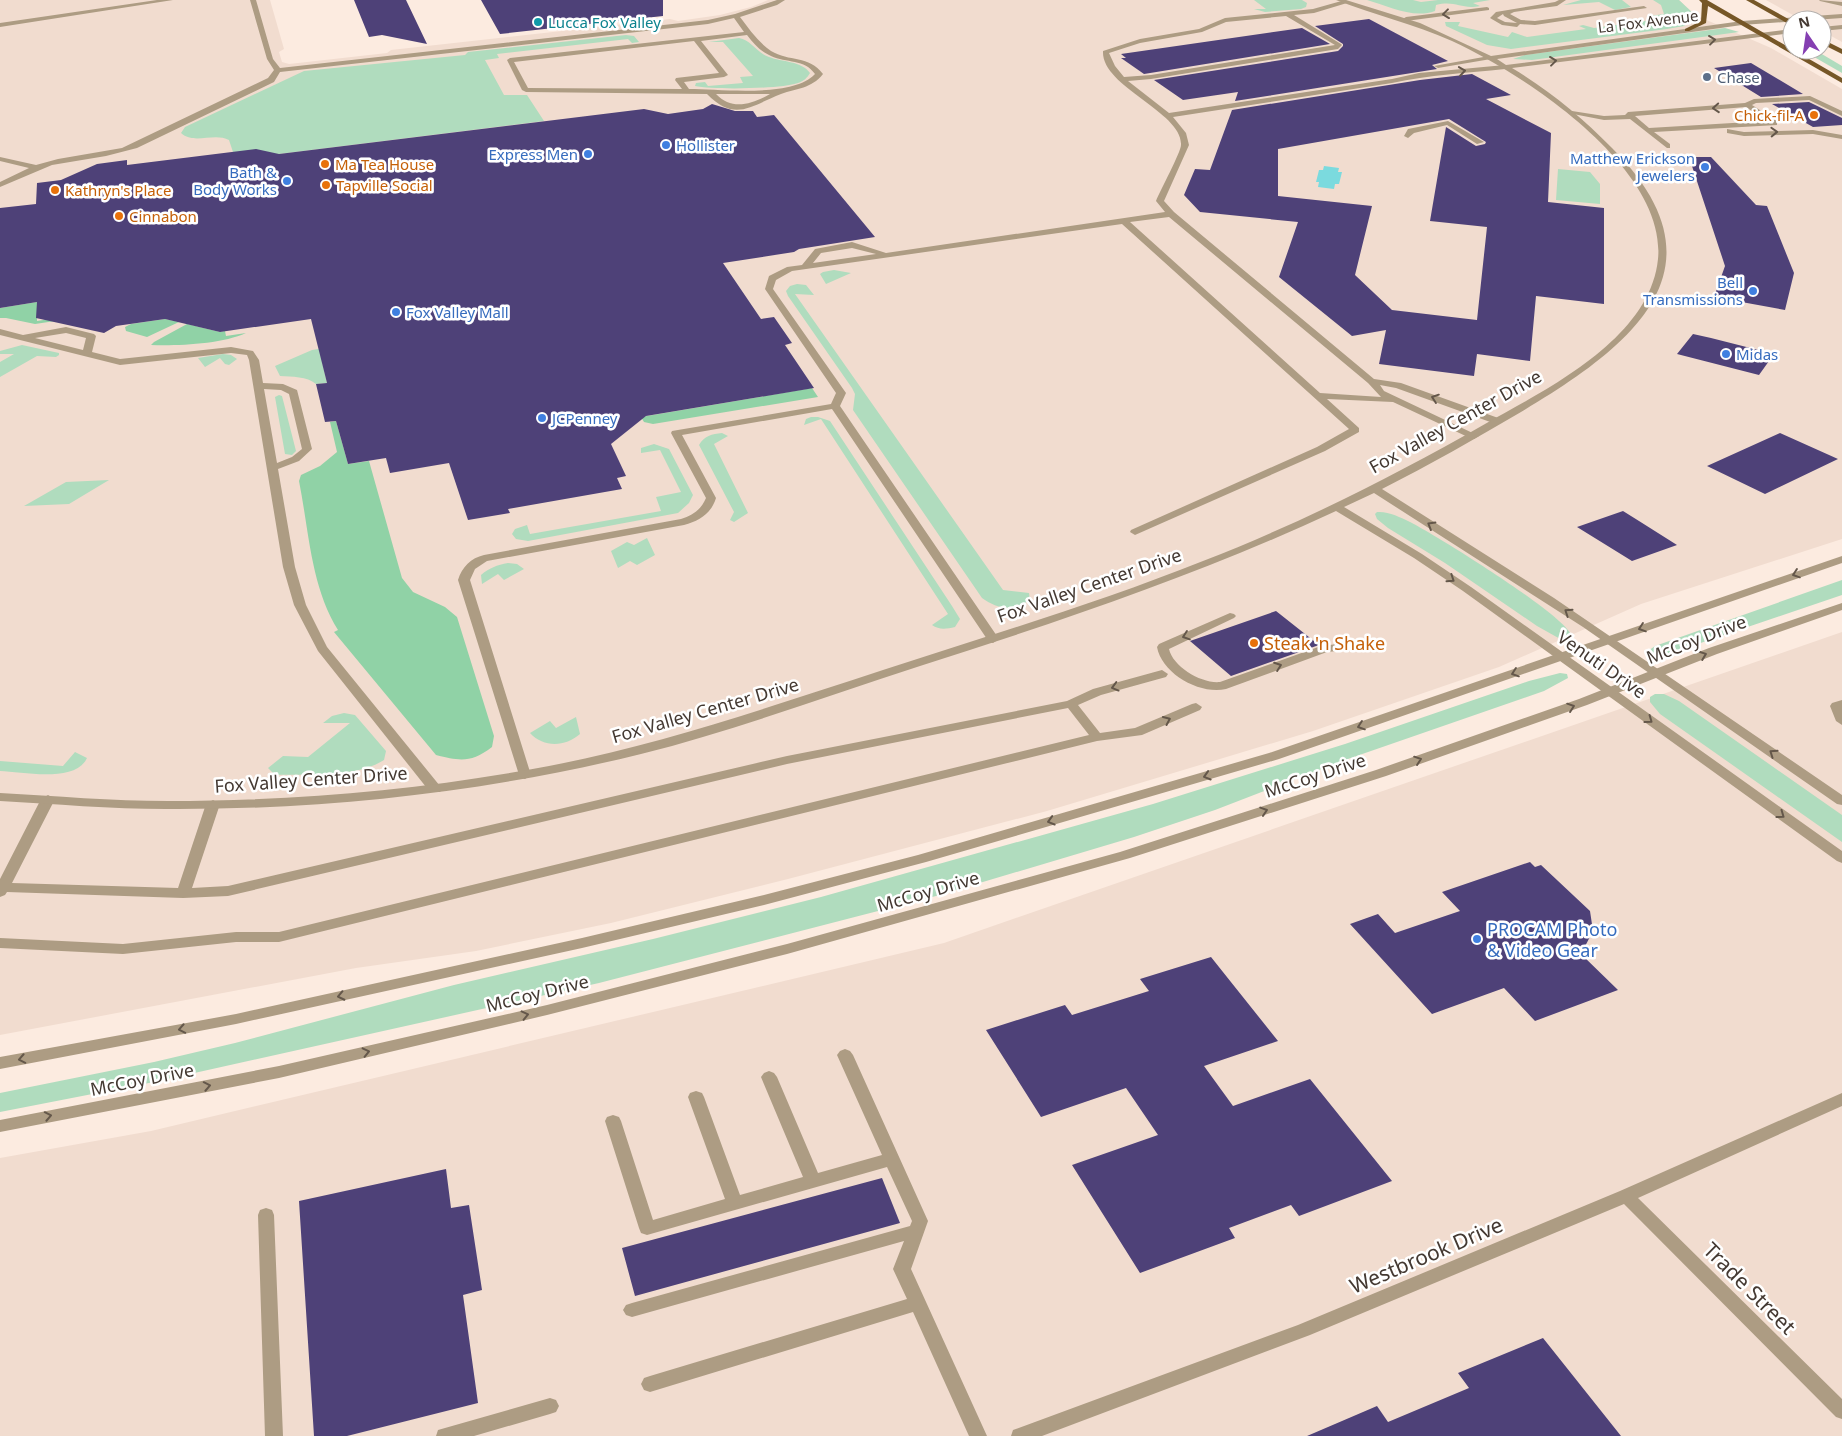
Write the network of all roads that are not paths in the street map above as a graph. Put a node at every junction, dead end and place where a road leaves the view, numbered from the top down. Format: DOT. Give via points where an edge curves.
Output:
graph roads {
  1 [pos="170,0"];
  2 [pos="253,0"];
  3 [pos="782,0"];
  4 [pos="1563,0"];
  5 [pos="1749,0"];
  6 [pos="1822,0"];
  7 [pos="1342,1"];
  8 [pos="1704,1"];
  9 [pos="1842,4"];
  10 [pos="1644,8"];
  11 [pos="1488,9"];
  12 [pos="1513,10"];
  13 [pos="1288,14"];
  14 [pos="736,16"];
  15 [pos="1406,19"];
  16 [pos="1782,19"];
  17 [pos="1782,20"];
  18 [pos="1535,23"];
  19 [pos="1742,23"];
  20 [pos="0,25"];
  21 [pos="640,29"];
  22 [pos="1687,30"];
  23 [pos="1782,32"];
  24 [pos="750,33"];
  25 [pos="1761,34"];
  26 [pos="696,39"];
  27 [pos="651,44"];
  28 [pos="1489,58"];
  29 [pos="1505,67"];
  30 [pos="278,70"];
  31 [pos="1419,75"];
  32 [pos="1121,78"];
  33 [pos="1842,81"];
  34 [pos="687,91"];
  35 [pos="709,92"];
  36 [pos="779,92"];
  37 [pos="1747,105"];
  38 [pos="1572,112"];
  39 [pos="1842,114"];
  40 [pos="1167,116"];
  41 [pos="1632,117"];
  42 [pos="1708,127"];
  43 [pos="1648,130"];
  44 [pos="1408,136"];
  45 [pos="1842,137"];
  46 [pos="1480,142"];
  47 [pos="1667,146"];
  48 [pos="0,159"];
  49 [pos="36,167"];
  50 [pos="0,185"];
  51 [pos="1171,214"];
  52 [pos="1124,221"];
  53 [pos="890,255"];
  54 [pos="804,268"];
  55 [pos="0,332"];
  56 [pos="20,337"];
  57 [pos="87,354"];
  58 [pos="1371,381"];
  59 [pos="258,386"];
  60 [pos="1317,396"];
  61 [pos="1396,400"];
  62 [pos="836,406"];
  63 [pos="1497,421"];
  64 [pos="1474,436"];
  65 [pos="272,467"];
  66 [pos="1374,488"];
  67 [pos="1336,506"];
  68 [pos="1136,532"];
  69 [pos="1842,559"];
  70 [pos="1842,606"];
  71 [pos="1230,616"];
  72 [pos="993,638"];
  73 [pos="1609,639"];
  74 [pos="1379,644"];
  75 [pos="1561,658"];
  76 [pos="1658,673"];
  77 [pos="1162,674"];
  78 [pos="1609,692"];
  79 [pos="1071,704"];
  80 [pos="1842,704"];
  81 [pos="1196,707"];
  82 [pos="1842,721"];
  83 [pos="1097,737"];
  84 [pos="524,775"];
  85 [pos="435,789"];
  86 [pos="0,797"];
  87 [pos="48,799"];
  88 [pos="1842,802"];
  89 [pos="213,804"];
  90 [pos="1842,858"];
  91 [pos="1,890"];
  92 [pos="183,893"];
  93 [pos="0,943"];
  94 [pos="845,1056"];
  95 [pos="0,1063"];
  96 [pos="769,1077"];
  97 [pos="696,1096"];
  98 [pos="1842,1099"];
  99 [pos="613,1121"];
  100 [pos="0,1126"];
  101 [pos="892,1159"];
  102 [pos="813,1181"];
  103 [pos="1626,1196"];
  104 [pos="735,1203"];
  105 [pos="266,1215"];
  106 [pos="916,1231"];
  107 [pos="918,1303"];
  108 [pos="632,1310"];
  109 [pos="650,1384"];
  110 [pos="550,1406"];
  111 [pos="1842,1411"];
  112 [pos="274,1436"];
  113 [pos="445,1436"];
  114 [pos="978,1436"];
  115 [pos="1020,1436"];
  1 -- 20 [label="street"];
  2 -- 30 [label="street" via="270,58"];
  3 -- 14 [label="street"];
  4 -- 12 [label="street"];
  5 -- 16 [label="main road"];
  6 -- 9 [label="street"];
  7 -- 13 [label="street" via="1314,11"];
  7 -- 15 [label="street, Fox Valley Center Drive"];
  8 -- 19 [label="main road"];
  8 -- 22 [label="main road" via="1704,22"];
  10 -- 18 [label="street"];
  11 -- 15 [label="street, one-way"];
  12 -- 18 [label="street" via="1506,15 1520,22"];
  12 -- 18 [label="street" via="1493,18 1504,24"];
  13 -- 32 [label="street" via="1225,20 1204,30 1119,45 1105,52"];
  13 -- 32 [label="street" via="1339,45 1161,75"];
  14 -- 21 [label="street"];
  14 -- 24 [label="street"];
  15 -- 28 [label="street, Fox Valley Center Drive"];
  17 -- 19 [label="street, La Fox Avenue"];
  19 -- 22 [label="street, La Fox Avenue"];
  19 -- 25 [label="main road"];
  21 -- 27 [label="street"];
  21 -- 30 [label="street"];
  22 -- 28 [label="street, La Fox Avenue"];
  23 -- 25 [label="street, La Fox Avenue"];
  24 -- 26 [label="street"];
  24 -- 36 [label="street" via="762,48 775,55 804,62 816,68 819,74 813,82"];
  29 -- 25 [label="street, La Fox Avenue, one-way"];
  25 -- 33 [label="main road"];
  26 -- 27 [label="street"];
  26 -- 34 [label="street" via="724,75 679,80"];
  27 -- 34 [label="street" via="510,60 526,90"];
  28 -- 29 [label="street, Fox Valley Center Drive"];
  28 -- 31 [label="street, La Fox Avenue" via="1422,69"];
  31 -- 29 [label="street, La Fox Avenue, one-way"];
  29 -- 38 [label="street, Fox Valley Center Drive"];
  30 -- 49 [label="street" via="271,80 134,146 114,153"];
  31 -- 40 [label="street"];
  32 -- 40 [label="street"];
  34 -- 35 [label="street"];
  35 -- 36 [label="street"];
  35 -- 36 [label="street" via="721,103 748,106"];
  37 -- 39 [label="street" via="1754,101 1810,98"];
  37 -- 41 [label="street, one-way" via="1628,114"];
  37 -- 42 [label="street" via="1774,123"];
  38 -- 41 [label="street" via="1604,118"];
  38 -- 63 [label="street, Fox Valley Center Drive" via="1636,177 1655,209 1663,240 1662,273 1646,308 1597,358"];
  40 -- 51 [label="street" via="1185,136 1185,145 1160,201"];
  41 -- 43 [label="street"];
  42 -- 43 [label="street"];
  42 -- 45 [label="street, one-way" via="1744,134 1813,132"];
  43 -- 47 [label="street"];
  44 -- 46 [label="street" via="1411,130 1448,123"];
  48 -- 49 [label="street"];
  49 -- 50 [label="street"];
  51 -- 52 [label="street"];
  51 -- 58 [label="street"];
  52 -- 53 [label="street"];
  52 -- 60 [label="street"];
  53 -- 54 [label="street"];
  53 -- 54 [label="street" via="852,246 835,248 818,251"];
  54 -- 62 [label="street" via="790,269 772,277 769,289 841,392"];
  55 -- 56 [label="street"];
  56 -- 57 [label="street"];
  56 -- 57 [label="street" via="66,330 91,336"];
  57 -- 59 [label="street" via="120,362 231,350 250,353"];
  58 -- 61 [label="street" via="1380,393"];
  63 -- 58 [label="street, one-way" via="1398,385"];
  59 -- 65 [label="street"];
  59 -- 65 [label="street" via="283,387 294,392 307,449 287,463"];
  60 -- 61 [label="street"];
  60 -- 68 [label="street" via="1355,430 1321,449"];
  61 -- 64 [label="street"];
  62 -- 72 [label="street"];
  62 -- 84 [label="street" via="676,433 711,498 699,516 684,522 484,558 472,564 464,580"];
  63 -- 64 [label="street, Fox Valley Center Drive"];
  64 -- 66 [label="street, Fox Valley Center Drive"];
  65 -- 85 [label="street" via="289,567 300,605 322,648"];
  66 -- 67 [label="street, Fox Valley Center Drive"];
  73 -- 66 [label="street, Venuti Drive, one-way"];
  67 -- 72 [label="street, Fox Valley Center Drive" via="1173,576"];
  67 -- 75 [label="street, Venuti Drive, one-way" via="1418,556"];
  69 -- 73 [label="street, McCoy Drive, one-way"];
  76 -- 70 [label="street, McCoy Drive, one-way"];
  71 -- 74 [label="street, one-way" via="1168,643 1163,647 1165,657 1199,684 1222,686 1325,649"];
  72 -- 84 [label="street, Fox Valley Center Drive" via="680,740"];
  73 -- 75 [label="street, McCoy Drive"];
  73 -- 76 [label="street, Venuti Drive"];
  75 -- 78 [label="street, Venuti Drive"];
  75 -- 95 [label="street, McCoy Drive, one-way" via="1265,758 921,859 764,900 236,1019"];
  76 -- 78 [label="street, McCoy Drive"];
  88 -- 76 [label="street, Venuti Drive, one-way"];
  77 -- 79 [label="street, one-way" via="1097,692"];
  78 -- 90 [label="street, Venuti Drive, one-way"];
  100 -- 78 [label="street, McCoy Drive, one-way" via="288,1070 547,1010 787,949 1125,855 1390,770"];
  79 -- 83 [label="street"];
  79 -- 92 [label="street" via="788,760 228,891"];
  80 -- 82 [label="street" via="1836,706"];
  83 -- 81 [label="street, one-way" via="1138,732"];
  83 -- 93 [label="street" via="279,937 236,937 123,949"];
  84 -- 85 [label="street, Fox Valley Center Drive"];
  85 -- 89 [label="street, Fox Valley Center Drive"];
  86 -- 87 [label="street, Fox Valley Center Drive"];
  87 -- 89 [label="street, Fox Valley Center Drive"];
  87 -- 91 [label="street"];
  89 -- 92 [label="street"];
  91 -- 92 [label="street"];
  94 -- 101 [label="street"];
  96 -- 102 [label="street"];
  97 -- 104 [label="street"];
  98 -- 103 [label="street, Westbrook Drive"];
  99 -- 104 [label="street" via="647,1228"];
  101 -- 102 [label="street"];
  101 -- 106 [label="street" via="920,1221"];
  102 -- 104 [label="street"];
  103 -- 111 [label="street, Trade Street"];
  103 -- 115 [label="street, Westbrook Drive" via="1304,1330"];
  105 -- 112 [label="street"];
  106 -- 107 [label="street" via="902,1269"];
  106 -- 108 [label="street"];
  107 -- 109 [label="street"];
  107 -- 114 [label="street"];
  110 -- 113 [label="street"];
}
